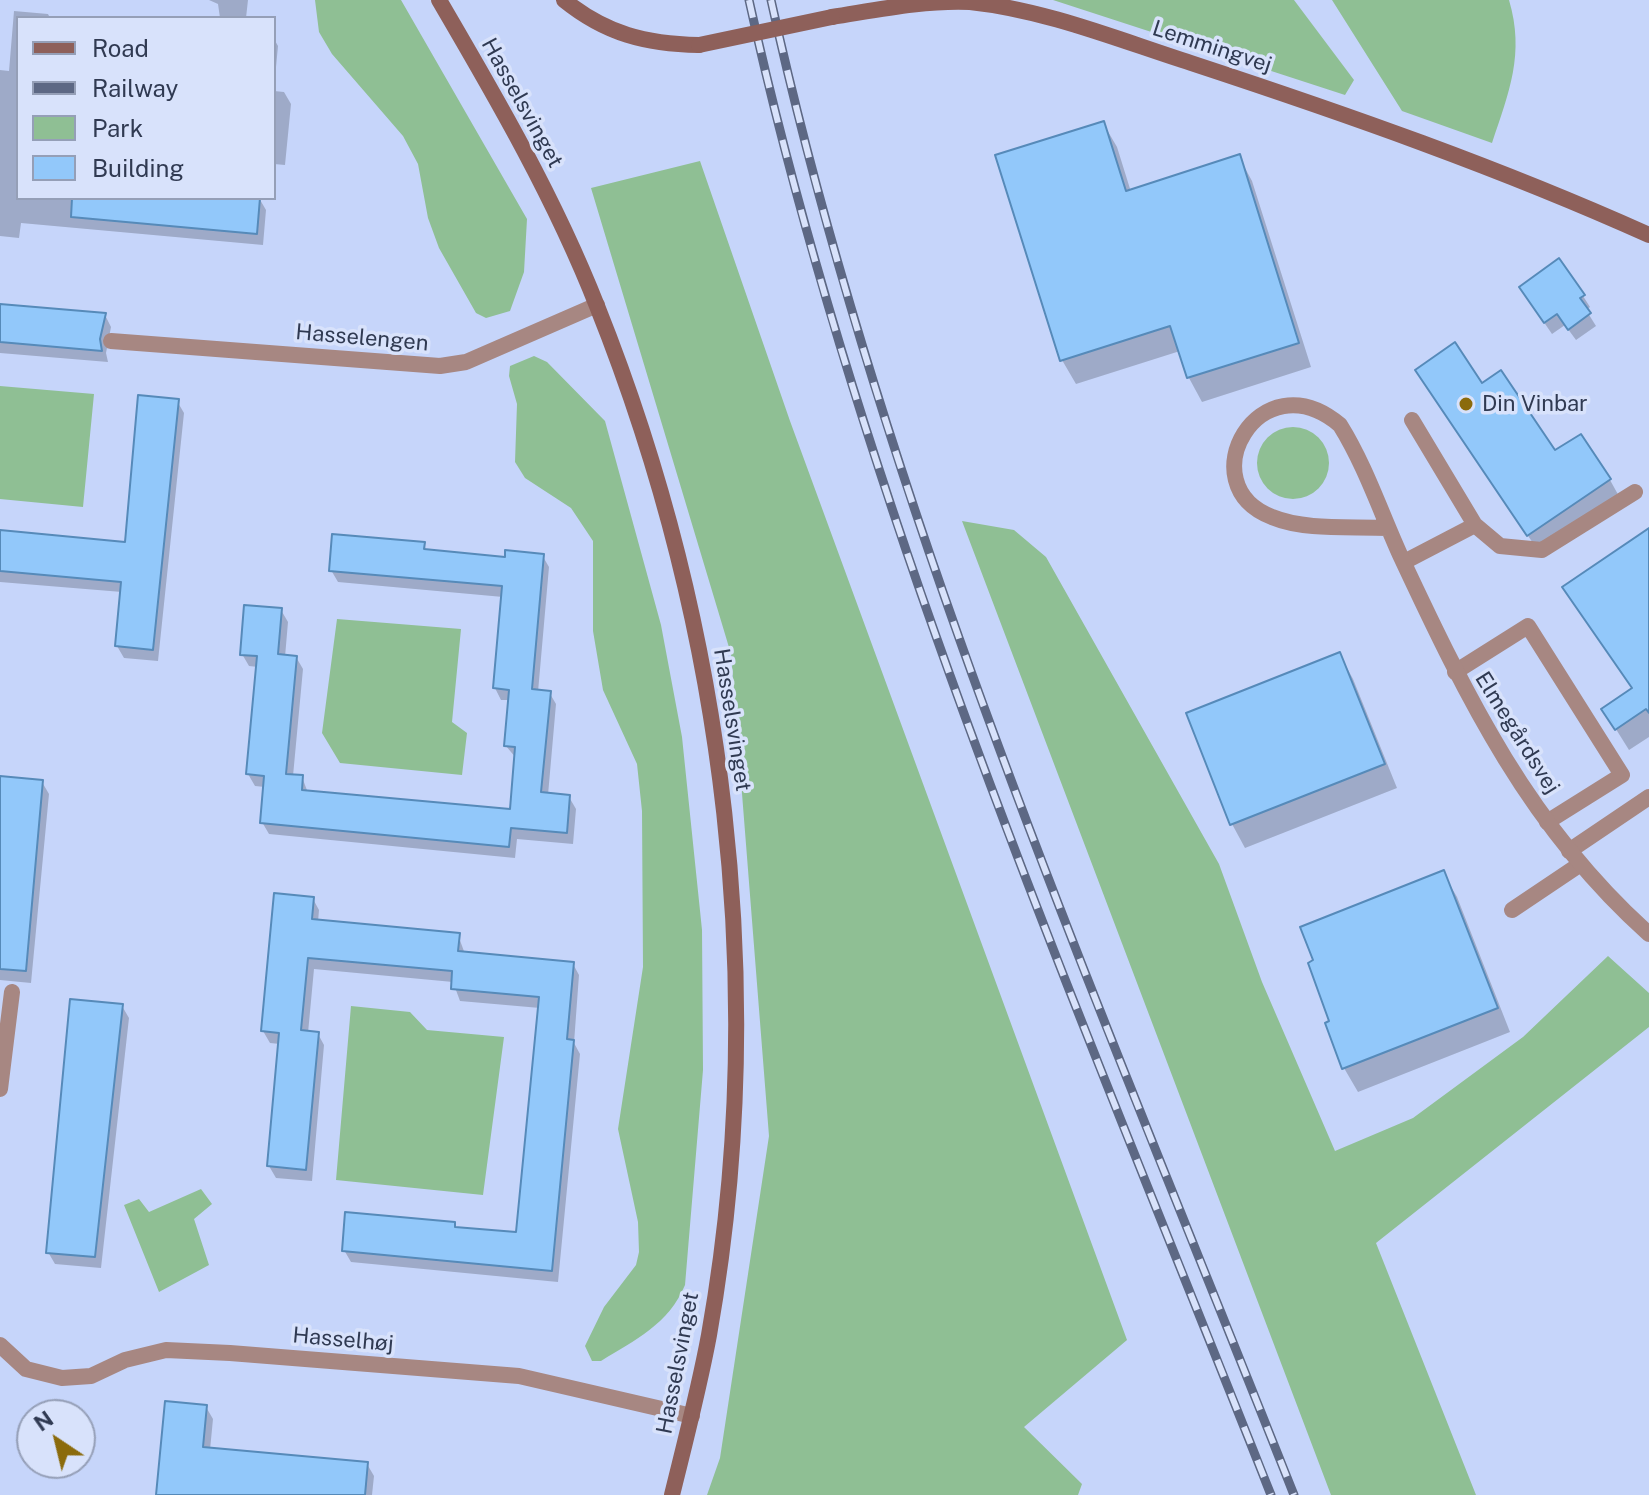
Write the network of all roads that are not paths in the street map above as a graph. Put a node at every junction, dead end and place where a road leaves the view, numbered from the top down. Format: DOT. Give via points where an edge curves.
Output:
graph roads {
  1 [pos="439,0"];
  2 [pos="564,0"];
  3 [pos="1649,235"];
  4 [pos="597,305"];
  5 [pos="111,341"];
  6 [pos="1412,420"];
  7 [pos="1635,492"];
  8 [pos="1475,525"];
  9 [pos="1388,528"];
  10 [pos="1404,562"];
  11 [pos="1455,672"];
  12 [pos="1649,797"];
  13 [pos="1547,822"];
  14 [pos="1574,858"];
  15 [pos="1512,910"];
  16 [pos="1649,934"];
  17 [pos="12,992"];
  18 [pos="0,1089"];
  19 [pos="0,1345"];
  20 [pos="692,1416"];
  21 [pos="672,1495"];
  1 -- 4 [label="street, Hasselsvinget" via="546,192"];
  2 -- 3 [label="street, Lemmingvej, bridge" via="625,38 699,45 926,2 968,2 1041,15 1528,181"];
  4 -- 5 [label="street, Hasselengen" via="466,362 440,366"];
  4 -- 20 [label="street, Hasselsvinget" via="676,548 700,653 728,853 736,1036 731,1145 711,1321"];
  6 -- 8 [label="street"];
  7 -- 8 [label="street" via="1542,550 1500,546"];
  8 -- 10 [label="street"];
  9 -- 9 [label="street, Elmegårdsvej" via="1348,438 1326,413 1297,404 1280,407 1266,412 1242,435 1233,461 1236,478 1244,494 1269,516 1288,522"];
  9 -- 10 [label="street, Elmegårdsvej"];
  10 -- 11 [label="street, Elmegårdsvej"];
  11 -- 13 [label="street, Elmegårdsvej" via="1502,757"];
  11 -- 13 [label="street" via="1528,626 1622,775"];
  12 -- 14 [label="street"];
  13 -- 14 [label="street, Elmegårdsvej"];
  14 -- 15 [label="street"];
  14 -- 16 [label="street, Elmegårdsvej"];
  17 -- 18 [label="street"];
  19 -- 20 [label="street, Hasselhøj" via="26,1369 62,1378 91,1376 166,1350 230,1353 519,1376"];
  20 -- 21 [label="street, Hasselsvinget"];
}
